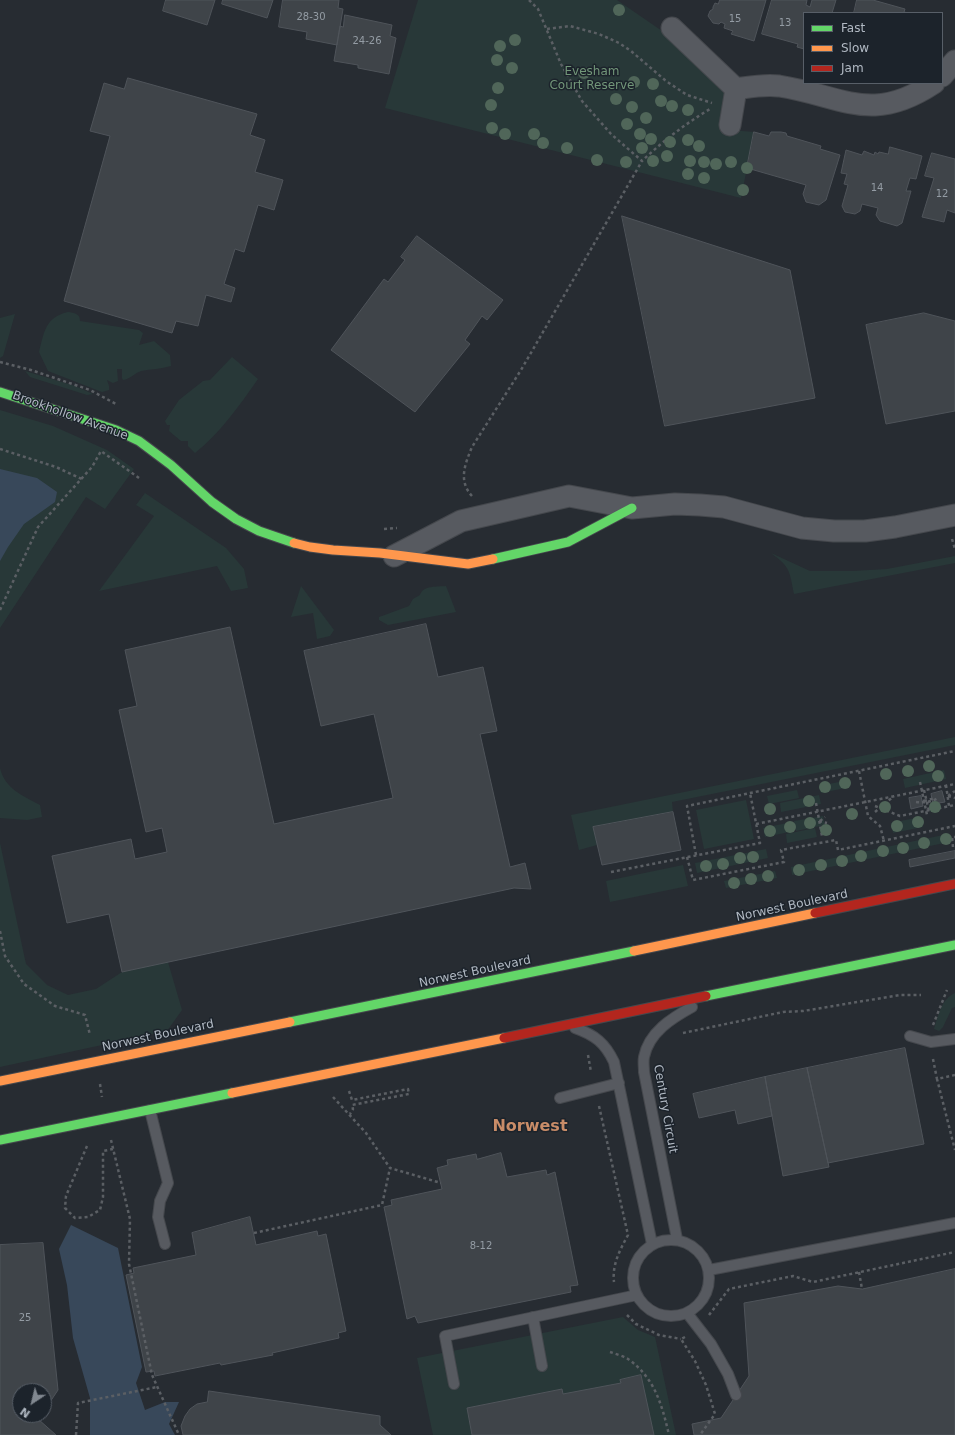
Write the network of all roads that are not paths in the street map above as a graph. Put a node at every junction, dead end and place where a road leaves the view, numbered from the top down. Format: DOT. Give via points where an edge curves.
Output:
graph roads {
  1 [pos="672,28"];
  2 [pos="955,60"];
  3 [pos="943,75"];
  4 [pos="933,84"];
  5 [pos="736,89"];
  6 [pos="730,125"];
  7 [pos="0,392"];
  8 [pos="632,508"];
  9 [pos="955,515"];
  10 [pos="394,556"];
  11 [pos="955,884"];
  12 [pos="955,944"];
  13 [pos="715,994"];
  14 [pos="568,1025"];
  15 [pos="910,1036"];
  16 [pos="955,1039"];
  17 [pos="0,1081"];
  18 [pos="619,1083"];
  19 [pos="560,1098"];
  20 [pos="150,1110"];
  21 [pos="0,1140"];
  22 [pos="955,1223"];
  23 [pos="677,1239"];
  24 [pos="164,1244"];
  25 [pos="652,1244"];
  26 [pos="709,1270"];
  27 [pos="637,1295"];
  28 [pos="687,1313"];
  29 [pos="532,1317"];
  30 [pos="542,1366"];
  31 [pos="454,1384"];
  32 [pos="736,1395"];
  1 -- 5 [label="street"];
  2 -- 3 [label="street"];
  4 -- 5 [label="street" via="898,102 876,106 855,105 777,86"];
  5 -- 6 [label="street"];
  7 -- 10 [label="main road, Brookhollow Avenue" via="116,430 139,441 212,502 258,531 310,547"];
  8 -- 9 [label="street, Brookhollow Avenue" via="675,504 700,505 731,509 802,528 834,531 895,528"];
  8 -- 10 [label="main road, Brookhollow Avenue" via="568,542 468,564"];
  8 -- 10 [label="street, Brookhollow Avenue" via="569,496 460,521"];
  11 -- 17 [label="main road, Norwest Boulevard"];
  12 -- 13 [label="main road"];
  13 -- 14 [label="main road"];
  13 -- 23 [label="lane, Century Circuit" via="671,1018 659,1029 647,1047 644,1058 644,1072"];
  14 -- 18 [label="lane" via="595,1037 604,1045 614,1062"];
  14 -- 20 [label="main road"];
  15 -- 16 [label="lane" via="931,1042"];
  18 -- 19 [label="lane"];
  18 -- 25 [label="lane"];
  20 -- 21 [label="main road"];
  20 -- 24 [label="lane" via="168,1183 160,1201 158,1217"];
  22 -- 26 [label="lane"];
  23 -- 25 [label="lane"];
  23 -- 26 [label="lane" via="687,1242 697,1250"];
  25 -- 27 [label="lane" via="642,1252 635,1263 632,1276"];
  26 -- 28 [label="lane" via="710,1283 706,1295 698,1306"];
  27 -- 28 [label="lane" via="650,1310 662,1315 675,1316"];
  27 -- 29 [label="lane"];
  28 -- 32 [label="lane" via="711,1344 728,1374"];
  29 -- 30 [label="lane"];
  29 -- 31 [label="lane" via="444,1336"];
}
